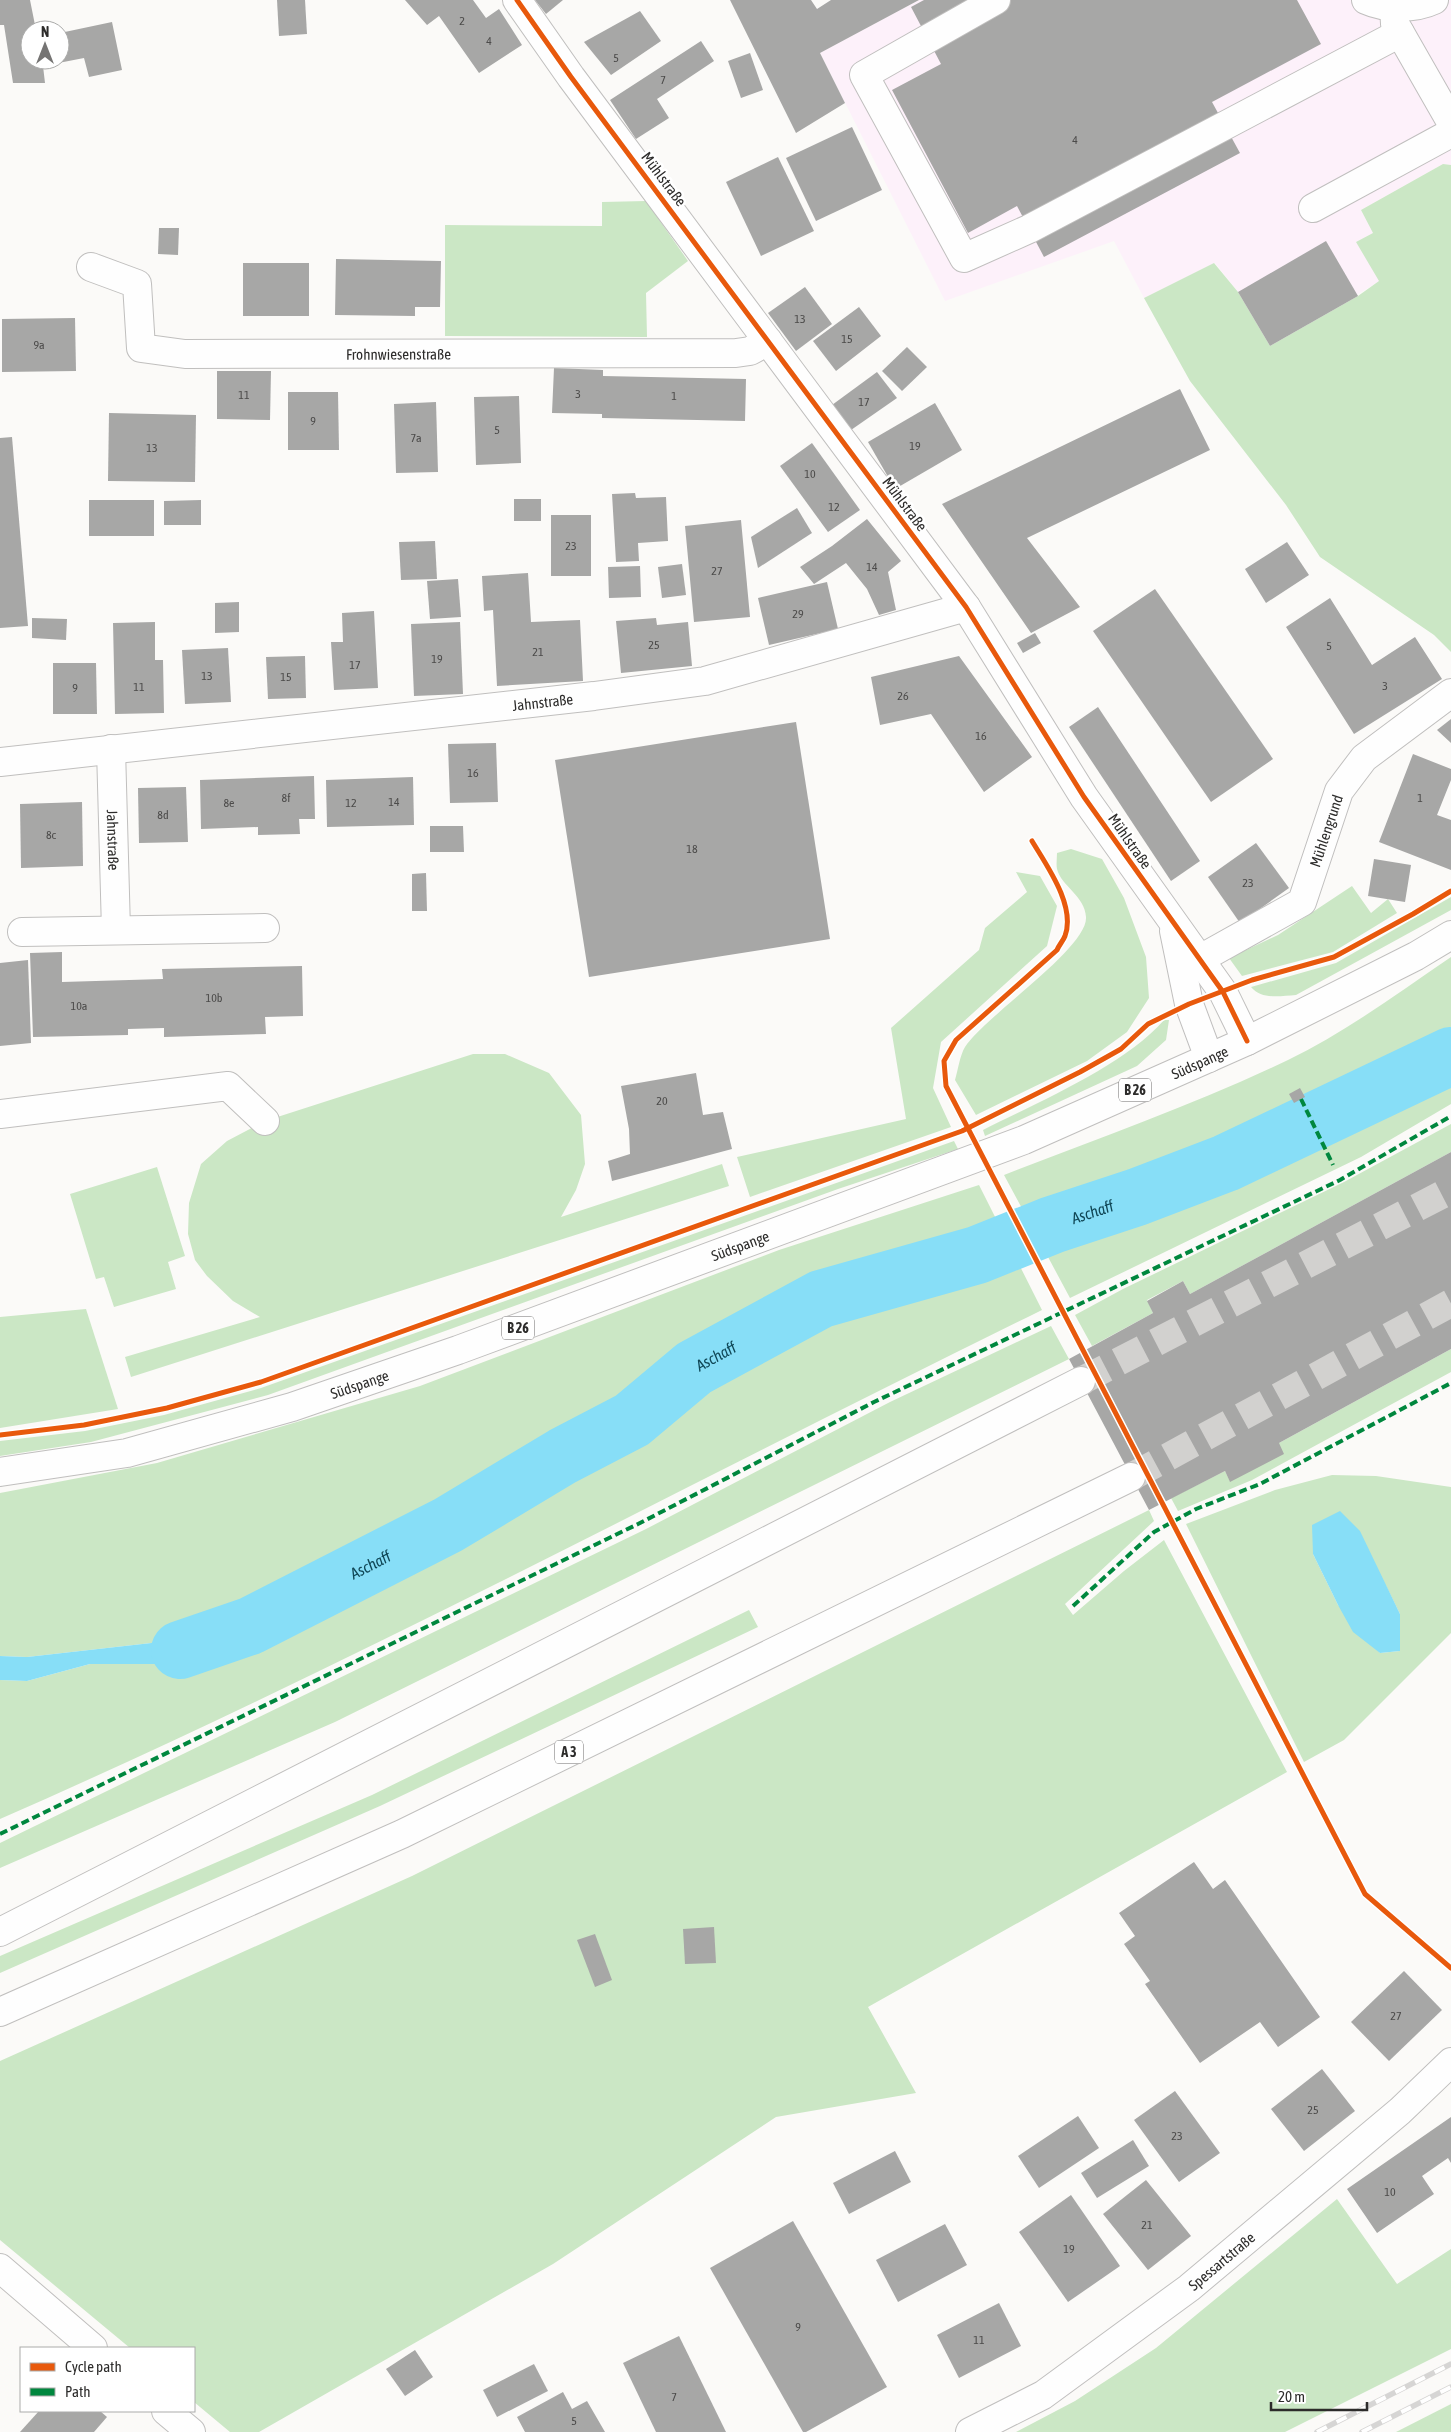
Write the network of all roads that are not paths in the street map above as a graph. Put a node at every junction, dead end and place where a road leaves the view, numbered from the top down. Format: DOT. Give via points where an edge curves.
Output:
graph roads {
  1 [pos="517,0"];
  2 [pos="996,0"];
  3 [pos="1366,0"];
  4 [pos="1434,0"];
  5 [pos="1394,6"];
  6 [pos="1400,33"];
  7 [pos="1451,122"];
  8 [pos="1451,133"];
  9 [pos="1313,208"];
  10 [pos="91,267"];
  11 [pos="768,341"];
  12 [pos="966,607"];
  13 [pos="1451,693"];
  14 [pos="111,749"];
  15 [pos="0,762"];
  16 [pos="1173,924"];
  17 [pos="265,928"];
  18 [pos="116,930"];
  19 [pos="22,932"];
  20 [pos="1451,935"];
  21 [pos="1200,959"];
  22 [pos="1247,1041"];
  23 [pos="1209,1058"];
  24 [pos="12,1112"];
  25 [pos="265,1121"];
  26 [pos="1081,1381"];
  27 [pos="0,1472"];
  28 [pos="1131,1477"];
  29 [pos="0,1932"];
  30 [pos="0,2012"];
  31 [pos="1451,2062"];
  32 [pos="0,2268"];
  33 [pos="92,2347"];
  34 [pos="167,2412"];
  35 [pos="191,2432"];
  36 [pos="970,2432"];
  1 -- 11 [label="main road, Mühlstraße"];
  2 -- 6 [label="main road" via="864,75 964,258 1038,224"];
  3 -- 5 [label="main road"];
  4 -- 5 [label="main road" via="1415,6"];
  5 -- 6 [label="main road" via="1395,24"];
  6 -- 7 [label="main road"];
  8 -- 9 [label="main road"];
  10 -- 11 [label="main road, Frohnwiesenstraße" via="137,284 141,348 185,354 736,353 750,351"];
  11 -- 12 [label="main road, Mühlstraße"];
  12 -- 14 [label="main road, Jahnstraße" via="705,681"];
  12 -- 16 [label="main road, Mühlstraße" via="1084,797"];
  13 -- 21 [label="main road, Mühlengrund" via="1364,758 1339,791 1302,902"];
  14 -- 15 [label="main road, Jahnstraße"];
  14 -- 18 [label="main road, Jahnstraße"];
  16 -- 21 [label="main road, Mühlstraße"];
  16 -- 23 [label="main road, Mühlstraße" via="1189,1004"];
  17 -- 18 [label="main road"];
  18 -- 19 [label="main road"];
  20 -- 22 [label="main road, Südspange / B 26"];
  21 -- 22 [label="main road, Mühlstraße" via="1223,992"];
  22 -- 23 [label="main road, Südspange / B 26"];
  23 -- 27 [label="main road, Südspange / B 26" via="1024,1140 458,1350 292,1408 127,1453"];
  24 -- 25 [label="main road" via="228,1086"];
  26 -- 29 [label="main road"];
  28 -- 30 [label="main road, A 3" via="402,1834"];
  31 -- 36 [label="main road, Spessartstraße" via="1400,2111 1189,2288 1043,2395"];
  32 -- 33 [label="main road"];
  34 -- 35 [label="main road"];
}
